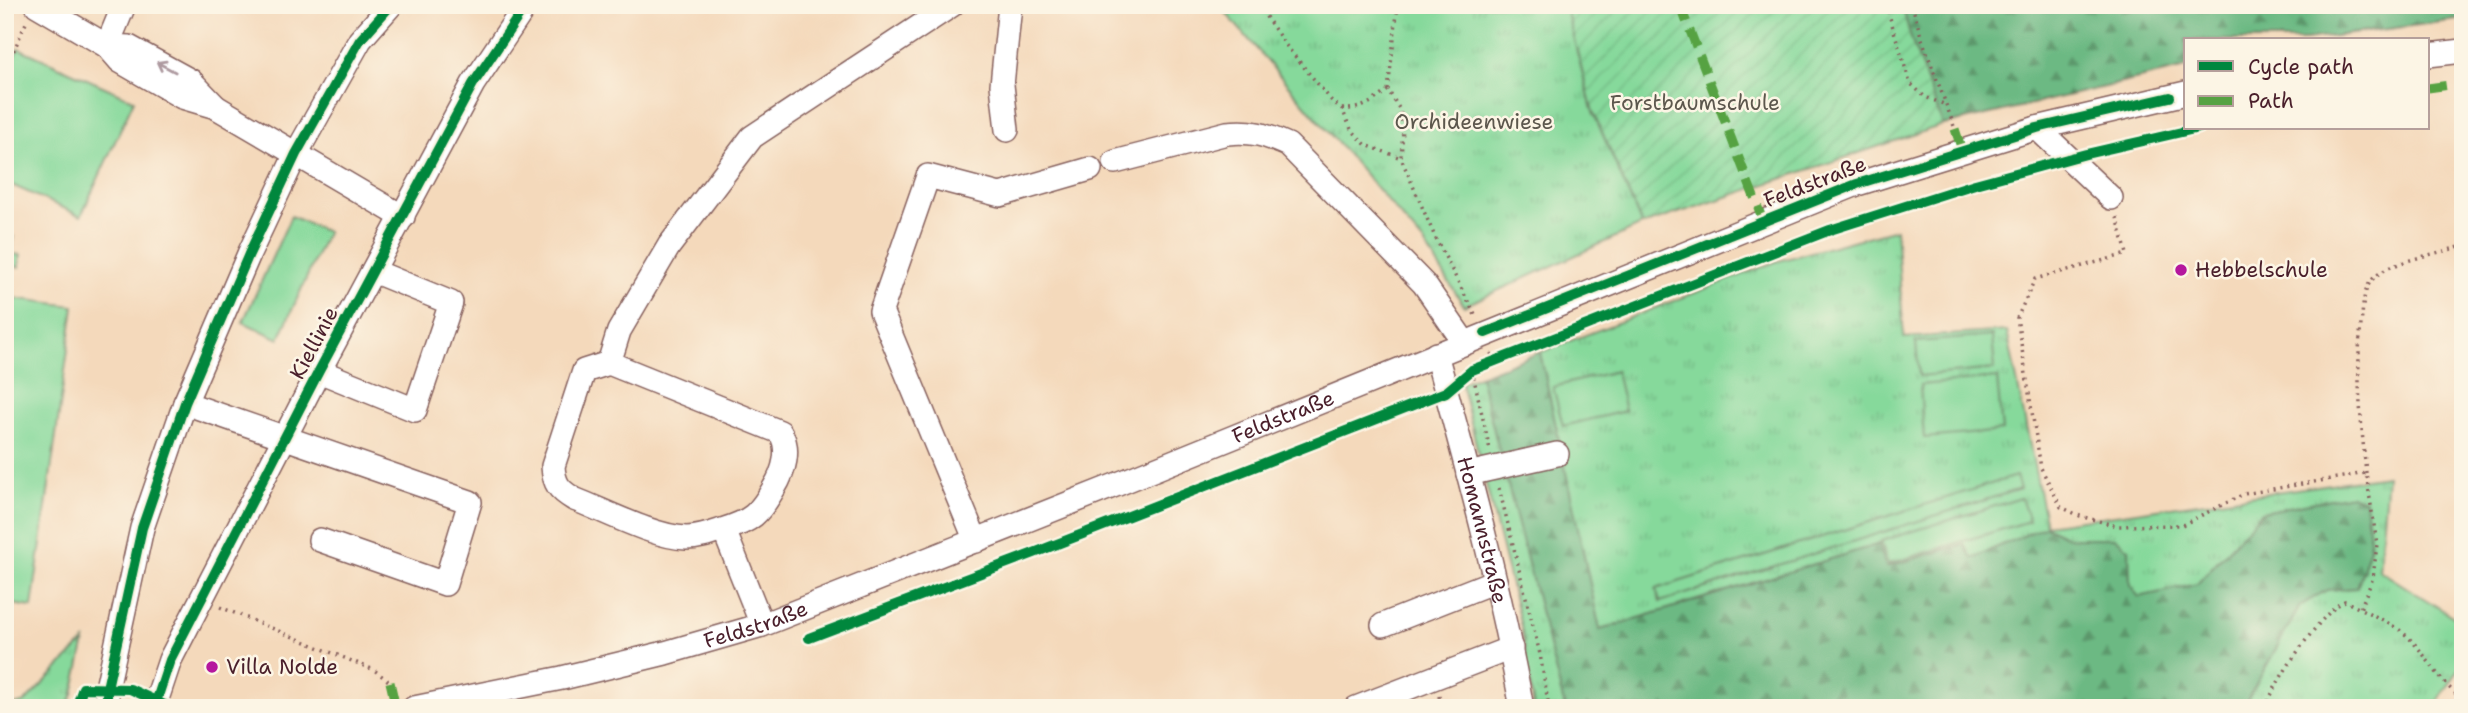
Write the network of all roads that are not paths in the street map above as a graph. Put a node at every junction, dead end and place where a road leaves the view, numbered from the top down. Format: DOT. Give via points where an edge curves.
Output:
graph roads {
  1 [pos="124,5"];
  2 [pos="391,5"];
  3 [pos="526,5"];
  4 [pos="952,5"];
  5 [pos="1010,5"];
  6 [pos="33,11"];
  7 [pos="107,46"];
  8 [pos="2463,51"];
  9 [pos="2430,55"];
  10 [pos="2184,93"];
  11 [pos="2037,128"];
  12 [pos="1007,130"];
  13 [pos="296,154"];
  14 [pos="1115,162"];
  15 [pos="1090,169"];
  16 [pos="2111,198"];
  17 [pos="403,217"];
  18 [pos="373,271"];
  19 [pos="1474,338"];
  20 [pos="1436,354"];
  21 [pos="609,363"];
  22 [pos="319,371"];
  23 [pos="185,403"];
  24 [pos="286,438"];
  25 [pos="1557,454"];
  26 [pos="1468,474"];
  27 [pos="724,530"];
  28 [pos="320,540"];
  29 [pos="976,541"];
  30 [pos="1495,581"];
  31 [pos="762,625"];
  32 [pos="1383,625"];
  33 [pos="1511,648"];
  34 [pos="107,708"];
  35 [pos="154,708"];
  36 [pos="414,708"];
  37 [pos="1356,708"];
  38 [pos="1522,708"];
  1 -- 7 [label="street"];
  2 -- 13 [label="street" via="360,40"];
  3 -- 17 [label="street, Kiellinie" via="473,84"];
  4 -- 21 [label="street" via="752,137 668,246 619,331"];
  5 -- 12 [label="street" via="1002,85"];
  6 -- 7 [label="street"];
  7 -- 13 [label="street" via="120,61 182,97 216,107"];
  8 -- 9 [label="street"];
  10 -- 11 [label="street, Feldstraße"];
  11 -- 16 [label="street"];
  11 -- 19 [label="street, Feldstraße" via="1857,184"];
  13 -- 17 [label="street"];
  13 -- 23 [label="street"];
  14 -- 19 [label="street" via="1246,131 1289,145"];
  15 -- 29 [label="street" via="1000,195 928,176 881,311"];
  17 -- 18 [label="street, Kiellinie"];
  18 -- 22 [label="street, Kiellinie"];
  18 -- 22 [label="street" via="451,303 415,410"];
  19 -- 20 [label="street, Feldstraße"];
  20 -- 26 [label="street, Homannstraße"];
  20 -- 29 [label="street, Feldstraße"];
  21 -- 27 [label="street" via="780,432 785,458 762,510"];
  21 -- 27 [label="street" via="584,371 556,453 554,481 574,499 661,533 684,538"];
  22 -- 24 [label="street, Kiellinie"];
  23 -- 24 [label="street"];
  23 -- 34 [label="street" via="142,528 107,688"];
  24 -- 28 [label="street" via="470,502 445,584"];
  24 -- 35 [label="street, Kiellinie" via="170,660"];
  25 -- 26 [label="street"];
  26 -- 30 [label="street, Homannstraße"];
  27 -- 31 [label="street"];
  29 -- 31 [label="street, Feldstraße"];
  30 -- 32 [label="street"];
  30 -- 33 [label="street, Homannstraße"];
  31 -- 36 [label="street, Feldstraße" via="562,678"];
  33 -- 37 [label="street"];
  33 -- 38 [label="street, Homannstraße"];
}
